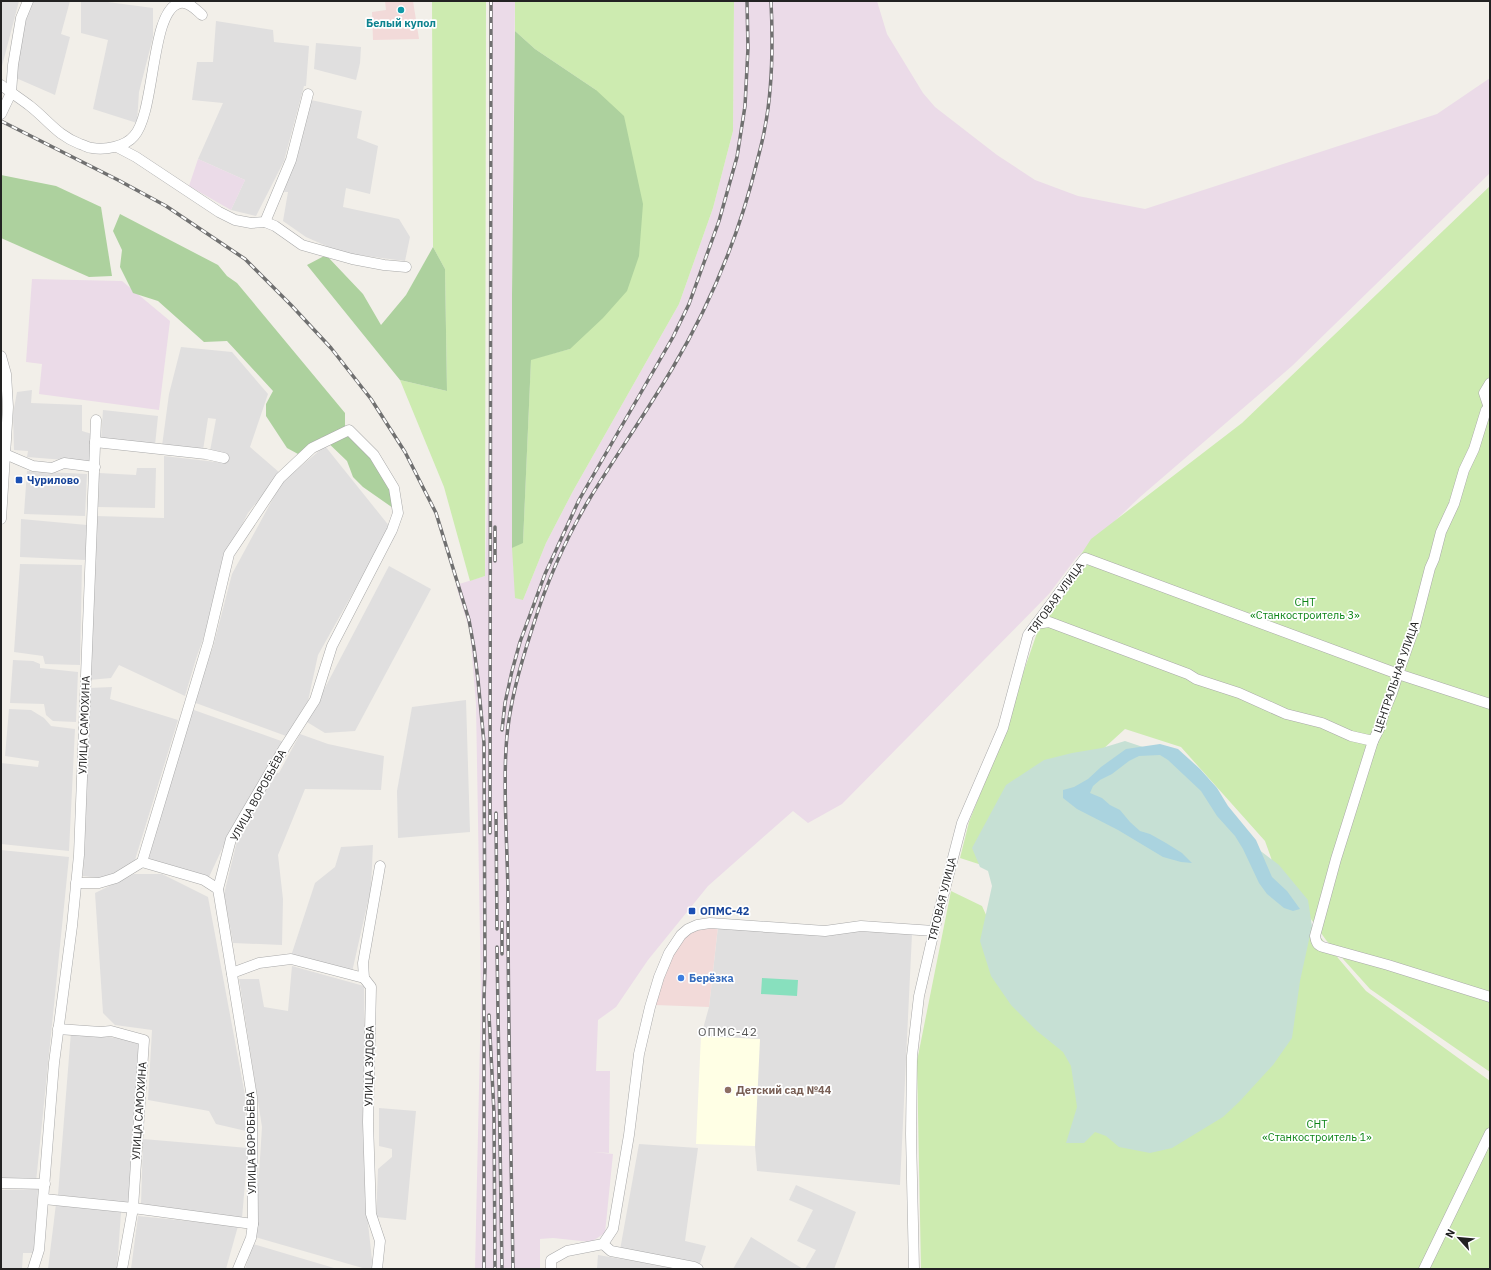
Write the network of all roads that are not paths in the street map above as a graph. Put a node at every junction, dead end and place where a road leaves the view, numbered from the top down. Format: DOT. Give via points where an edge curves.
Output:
graph roads {
  1 [pos="28,1"];
  2 [pos="168,1"];
  3 [pos="202,15"];
  4 [pos="165,16"];
  5 [pos="1,85"];
  6 [pos="11,93"];
  7 [pos="308,94"];
  8 [pos="1,114"];
  9 [pos="117,147"];
  10 [pos="265,222"];
  11 [pos="406,267"];
  12 [pos="1,356"];
  13 [pos="4,374"];
  14 [pos="1490,383"];
  15 [pos="1488,409"];
  16 [pos="96,420"];
  17 [pos="95,442"];
  18 [pos="3,453"];
  19 [pos="224,458"];
  20 [pos="95,467"];
  21 [pos="1,519"];
  22 [pos="1036,624"];
  23 [pos="1398,674"];
  24 [pos="1490,704"];
  25 [pos="1373,742"];
  26 [pos="142,862"];
  27 [pos="380,866"];
  28 [pos="76,883"];
  29 [pos="218,889"];
  30 [pos="934,930"];
  31 [pos="232,973"];
  32 [pos="364,978"];
  33 [pos="1490,997"];
  34 [pos="58,1029"];
  35 [pos="1490,1133"];
  36 [pos="1,1183"];
  37 [pos="45,1184"];
  38 [pos="44,1199"];
  39 [pos="133,1208"];
  40 [pos="253,1224"];
  41 [pos="602,1244"];
  42 [pos="33,1269"];
  43 [pos="122,1269"];
  44 [pos="238,1269"];
  45 [pos="377,1269"];
  46 [pos="551,1269"];
  47 [pos="698,1269"];
  48 [pos="914,1269"];
  49 [pos="1424,1269"];
  1 -- 6 [label="street" via="21,18"];
  2 -- 4 [label="street"];
  3 -- 4 [label="street" via="191,5 180,2"];
  4 -- 9 [label="street" via="143,122 134,137"];
  5 -- 6 [label="street"];
  6 -- 8 [label="street"];
  6 -- 9 [label="street" via="70,140 92,148"];
  7 -- 10 [label="street" via="291,160"];
  9 -- 10 [label="street" via="219,212 235,220"];
  10 -- 11 [label="street" via="275,226 302,246 352,259"];
  12 -- 13 [label="street"];
  13 -- 18 [label="street" via="8,406"];
  14 -- 15 [label="street" via="1484,393"];
  15 -- 23 [label="street, ЦЕНТРАЛЬНАЯ УЛИЦА" via="1464,470 1454,504 1441,532 1415,626"];
  16 -- 17 [label="street, УЛИЦА САМОХИНА"];
  17 -- 19 [label="street"];
  17 -- 20 [label="street, УЛИЦА САМОХИНА"];
  18 -- 20 [label="street" via="33,466 52,468 64,463"];
  18 -- 21 [label="street"];
  20 -- 28 [label="street, УЛИЦА САМОХИНА"];
  22 -- 23 [label="street, ТЯГОВАЯ УЛИЦА" via="1085,558"];
  22 -- 25 [label="street, ЦЕНТРАЛЬНАЯ УЛИЦА" via="1049,622 1239,693 1286,714 1322,723 1351,736"];
  22 -- 30 [label="street, ТЯГОВАЯ УЛИЦА" via="1028,635 1002,728 962,823"];
  23 -- 24 [label="street"];
  23 -- 25 [label="street, ЦЕНТРАЛЬНАЯ УЛИЦА"];
  25 -- 33 [label="street" via="1336,859 1315,936 1316,943 1318,946"];
  26 -- 28 [label="street" via="116,878 99,883"];
  26 -- 29 [label="street" via="204,880"];
  26 -- 29 [label="street, УЛИЦА ВОРОБЬЁВА" via="208,643 229,554 280,478 312,448 349,430 374,455 394,488 398,513 392,530 332,646 315,700 231,839"];
  27 -- 32 [label="street, УЛИЦА ЗУДОВА" via="363,963"];
  28 -- 34 [label="street, УЛИЦА САМОХИНА"];
  29 -- 31 [label="street, УЛИЦА ВОРОБЬЁВА"];
  30 -- 41 [label="street" via="861,926 825,931 710,923 697,925 681,935 669,954 650,1007 639,1054 629,1135 613,1229"];
  30 -- 48 [label="street, ТЯГОВАЯ УЛИЦА" via="919,996 912,1056"];
  31 -- 32 [label="street" via="259,963 291,959"];
  31 -- 40 [label="street, УЛИЦА ВОРОБЬЁВА" via="252,1097"];
  32 -- 45 [label="street, УЛИЦА ЗУДОВА" via="371,987 368,1122 370,1214 380,1241"];
  34 -- 37 [label="street, УЛИЦА САМОХИНА"];
  34 -- 39 [label="street, УЛИЦА САМОХИНА" via="111,1031 144,1040"];
  35 -- 49 [label="street"];
  36 -- 37 [label="street"];
  37 -- 38 [label="street, УЛИЦА САМОХИНА"];
  38 -- 39 [label="street"];
  38 -- 42 [label="street, УЛИЦА САМОХИНА" via="39,1250"];
  39 -- 40 [label="street"];
  39 -- 43 [label="street, УЛИЦА САМОХИНА"];
  40 -- 44 [label="street, УЛИЦА ВОРОБЬЁВА" via="251,1238"];
  41 -- 46 [label="street" via="567,1252 551,1260"];
  41 -- 47 [label="street" via="611,1251"];
}
